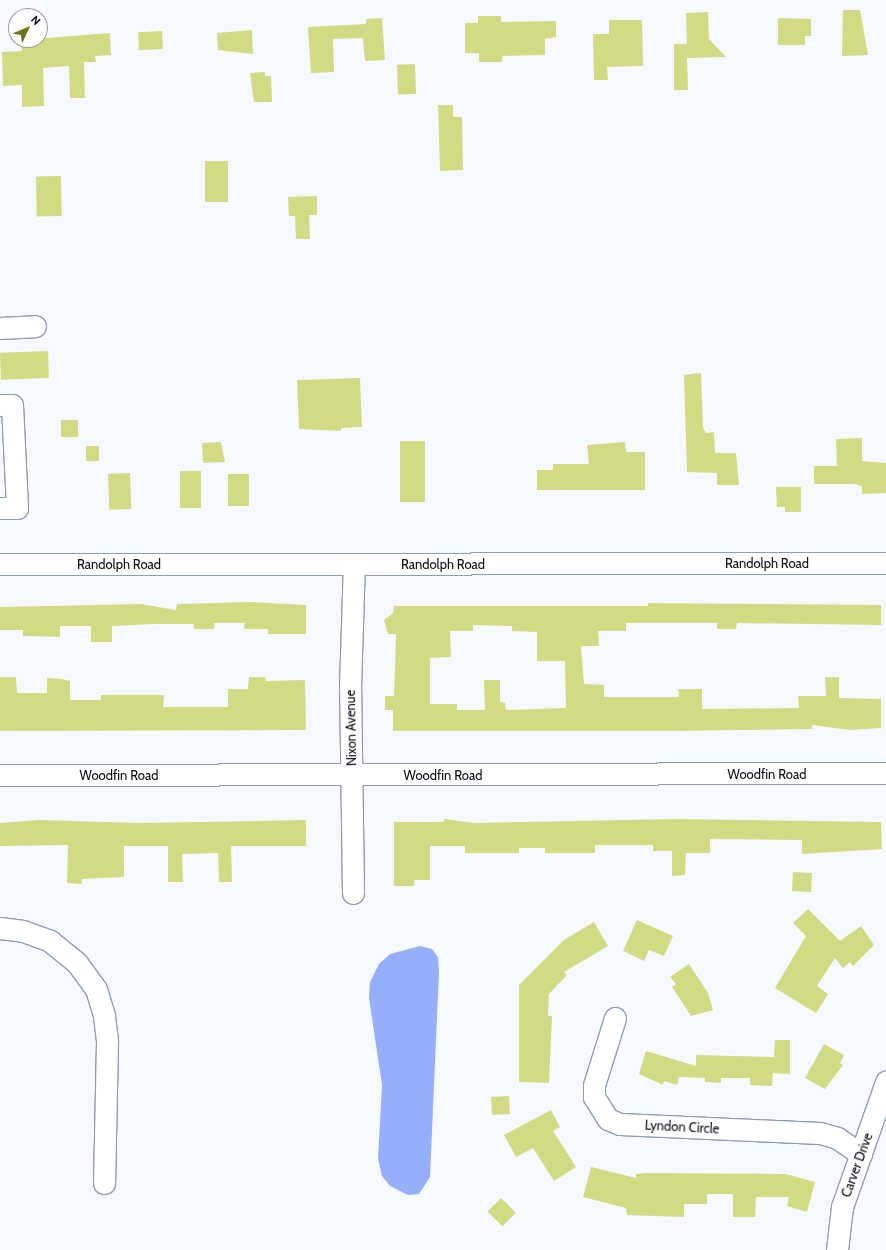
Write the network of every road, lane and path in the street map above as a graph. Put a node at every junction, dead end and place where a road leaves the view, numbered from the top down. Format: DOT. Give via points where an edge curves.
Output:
graph roads {
  1 [pos="35,326"];
  2 [pos="0,328"];
  3 [pos="0,405"];
  4 [pos="0,508"];
  5 [pos="886,563"];
  6 [pos="0,564"];
  7 [pos="354,564"];
  8 [pos="886,774"];
  9 [pos="0,775"];
  10 [pos="352,775"];
  11 [pos="353,893"];
  12 [pos="0,928"];
  13 [pos="615,1018"];
  14 [pos="886,1082"];
  15 [pos="862,1154"];
  16 [pos="104,1184"];
  17 [pos="837,1250"];
  1 -- 2 [label="street"];
  3 -- 4 [label="street" via="12,405 17,508"];
  5 -- 7 [label="street, Randolph Road"];
  6 -- 7 [label="street, Randolph Road"];
  7 -- 10 [label="street, Nixon Avenue"];
  8 -- 10 [label="street, Woodfin Road"];
  9 -- 10 [label="street, Woodfin Road"];
  10 -- 11 [label="street, Nixon Avenue"];
  12 -- 16 [label="street" via="23,931 50,941 77,963 96,989 104,1016 107,1042"];
  13 -- 15 [label="street, Lyndon Circle" via="594,1085 597,1104 608,1119 620,1124 820,1133 837,1138"];
  14 -- 15 [label="street, Carver Drive"];
  15 -- 17 [label="street, Carver Drive" via="842,1206"];
}
